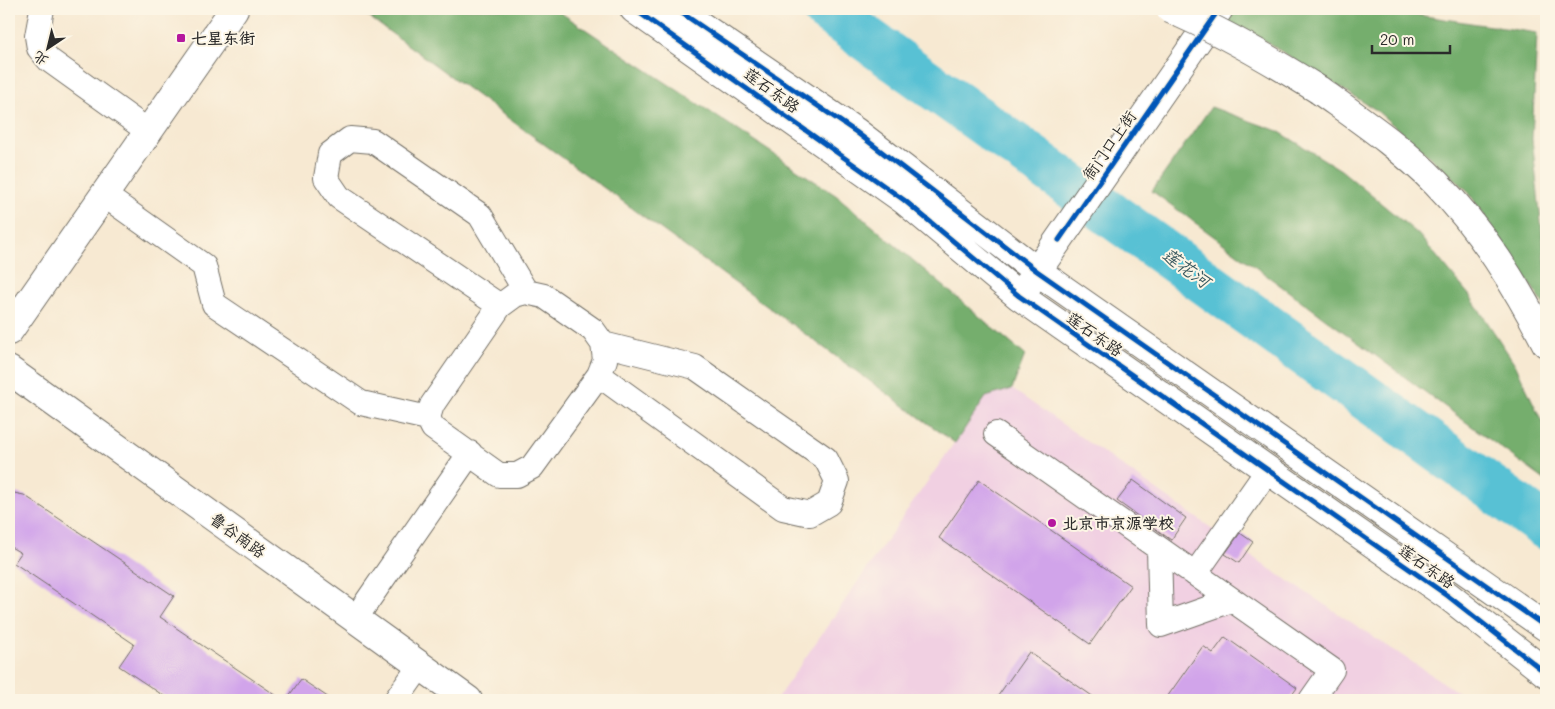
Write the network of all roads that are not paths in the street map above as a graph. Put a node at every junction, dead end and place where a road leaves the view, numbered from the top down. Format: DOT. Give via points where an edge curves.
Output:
graph roads {
  1 [pos="42,9"];
  2 [pos="234,9"];
  3 [pos="634,9"];
  4 [pos="676,9"];
  5 [pos="1170,9"];
  6 [pos="1219,9"];
  7 [pos="148,131"];
  8 [pos="104,195"];
  9 [pos="1037,271"];
  10 [pos="526,292"];
  11 [pos="1020,296"];
  12 [pos="500,306"];
  13 [pos="9,331"];
  14 [pos="1546,343"];
  15 [pos="603,344"];
  16 [pos="9,370"];
  17 [pos="599,375"];
  18 [pos="428,418"];
  19 [pos="996,434"];
  20 [pos="470,454"];
  21 [pos="1268,470"];
  22 [pos="1159,549"];
  23 [pos="1195,574"];
  24 [pos="1232,600"];
  25 [pos="355,619"];
  26 [pos="1546,628"];
  27 [pos="420,666"];
  28 [pos="1546,673"];
  29 [pos="396,700"];
  30 [pos="468,700"];
  31 [pos="1311,700"];
  1 -- 7 [label="street" via="37,36 39,48 49,60"];
  2 -- 7 [label="main road"];
  3 -- 11 [label="main road, 莲石东路" via="904,200"];
  4 -- 9 [label="main road, 莲石东路" via="856,132"];
  5 -- 14 [label="main road, bridge" via="1255,50 1319,90 1378,133 1436,182 1484,239 1523,298"];
  6 -- 9 [label="main road, 衙门口上街"];
  7 -- 8 [label="main road"];
  8 -- 13 [label="main road"];
  8 -- 18 [label="street" via="204,266 214,304 361,403"];
  9 -- 11 [label="main road, 衙门口上街"];
  9 -- 26 [label="main road, 莲石东路"];
  10 -- 12 [label="street" via="515,295"];
  10 -- 12 [label="street" via="480,215 373,141 350,138 330,154 326,178 339,197"];
  10 -- 15 [label="street" via="544,296 593,330"];
  11 -- 21 [label="main road, 莲石东路"];
  12 -- 18 [label="street" via="432,404"];
  15 -- 17 [label="street" via="605,360"];
  15 -- 17 [label="street" via="695,368 826,459 837,480 829,502 810,514 783,508"];
  16 -- 25 [label="main road, 鲁谷南路"];
  17 -- 20 [label="street" via="532,467 517,475 499,475"];
  18 -- 20 [label="street" via="433,428"];
  19 -- 22 [label="street"];
  20 -- 25 [label="street"];
  21 -- 23 [label="street"];
  21 -- 28 [label="main road, 莲石东路" via="1448,596"];
  22 -- 23 [label="street"];
  22 -- 24 [label="street" via="1162,625"];
  23 -- 24 [label="street"];
  24 -- 31 [label="street" via="1332,670"];
  25 -- 27 [label="main road, 鲁谷南路"];
  27 -- 29 [label="street"];
  27 -- 30 [label="main road, 鲁谷南路"];
}
